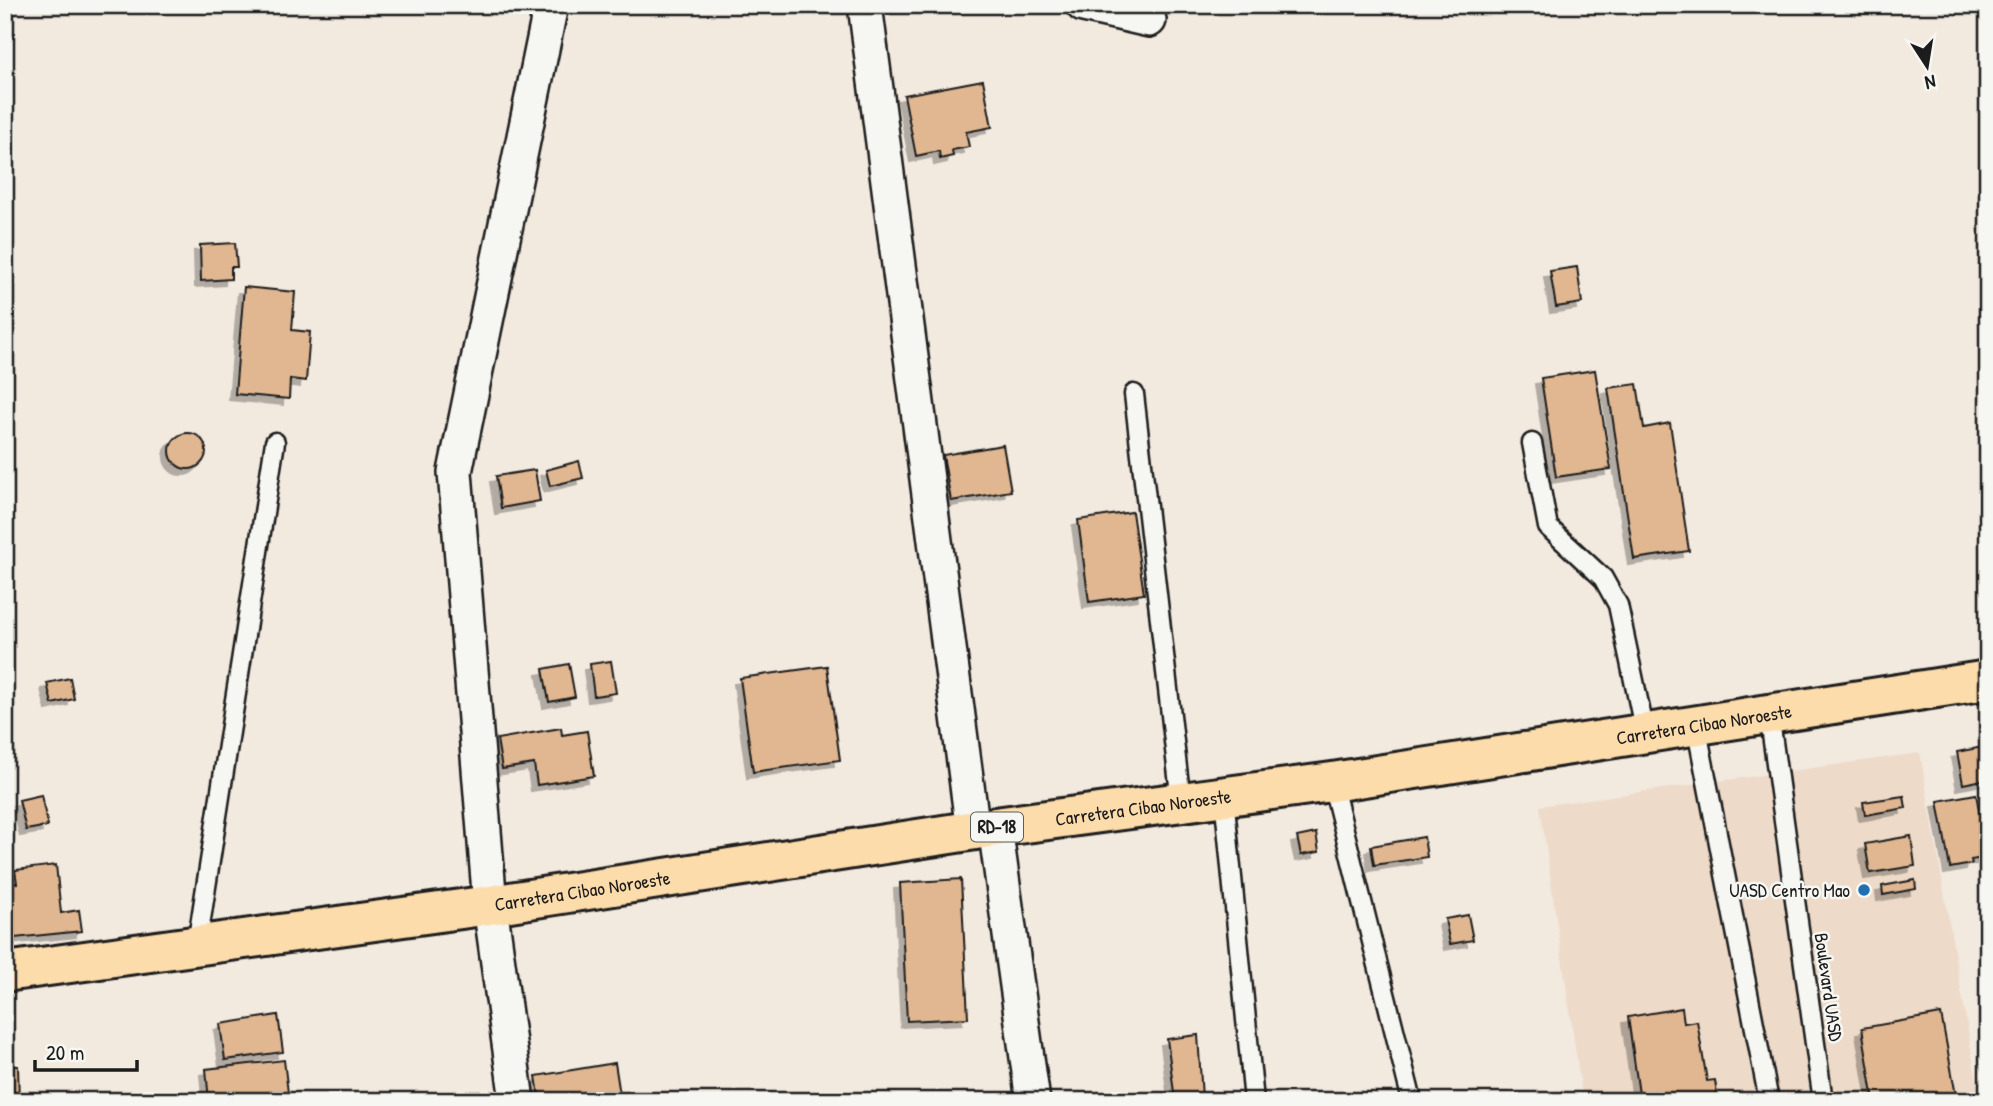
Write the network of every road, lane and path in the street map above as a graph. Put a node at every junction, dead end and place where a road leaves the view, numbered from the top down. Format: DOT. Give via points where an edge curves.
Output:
graph roads {
  1 [pos="551,5"];
  2 [pos="865,5"];
  3 [pos="1083,5"];
  4 [pos="1149,20"];
  5 [pos="1134,394"];
  6 [pos="275,442"];
  7 [pos="1532,443"];
  8 [pos="1988,680"];
  9 [pos="1769,713"];
  10 [pos="1696,725"];
  11 [pos="1644,733"];
  12 [pos="1332,782"];
  13 [pos="1224,796"];
  14 [pos="1181,802"];
  15 [pos="984,829"];
  16 [pos="490,905"];
  17 [pos="197,945"];
  18 [pos="5,972"];
  19 [pos="1411,1097"];
  20 [pos="517,1101"];
  21 [pos="1033,1101"];
  22 [pos="1254,1101"];
  23 [pos="1769,1101"];
  24 [pos="1823,1101"];
  1 -- 16 [label="street" via="455,472"];
  2 -- 15 [label="street"];
  3 -- 4 [label="street"];
  5 -- 14 [label="lane"];
  6 -- 17 [label="lane"];
  7 -- 11 [label="lane" via="1548,527 1603,578 1618,605"];
  8 -- 9 [label="main road, Carretera Cibao Noroeste / RD-18"];
  9 -- 10 [label="main road, Carretera Cibao Noroeste / RD-18"];
  9 -- 24 [label="lane, Boulevard UASD"];
  10 -- 11 [label="main road, Carretera Cibao Noroeste / RD-18"];
  10 -- 23 [label="lane"];
  11 -- 12 [label="main road, Carretera Cibao Noroeste / RD-18"];
  12 -- 13 [label="main road, Carretera Cibao Noroeste / RD-18"];
  12 -- 19 [label="lane"];
  13 -- 14 [label="main road, Carretera Cibao Noroeste / RD-18"];
  13 -- 22 [label="lane"];
  14 -- 15 [label="main road, Carretera Cibao Noroeste / RD-18"];
  15 -- 16 [label="main road, Carretera Cibao Noroeste / RD-18"];
  15 -- 21 [label="street"];
  16 -- 17 [label="main road, Carretera Cibao Noroeste / RD-18"];
  16 -- 20 [label="street"];
  17 -- 18 [label="main road, Carretera Cibao Noroeste / RD-18"];
}
